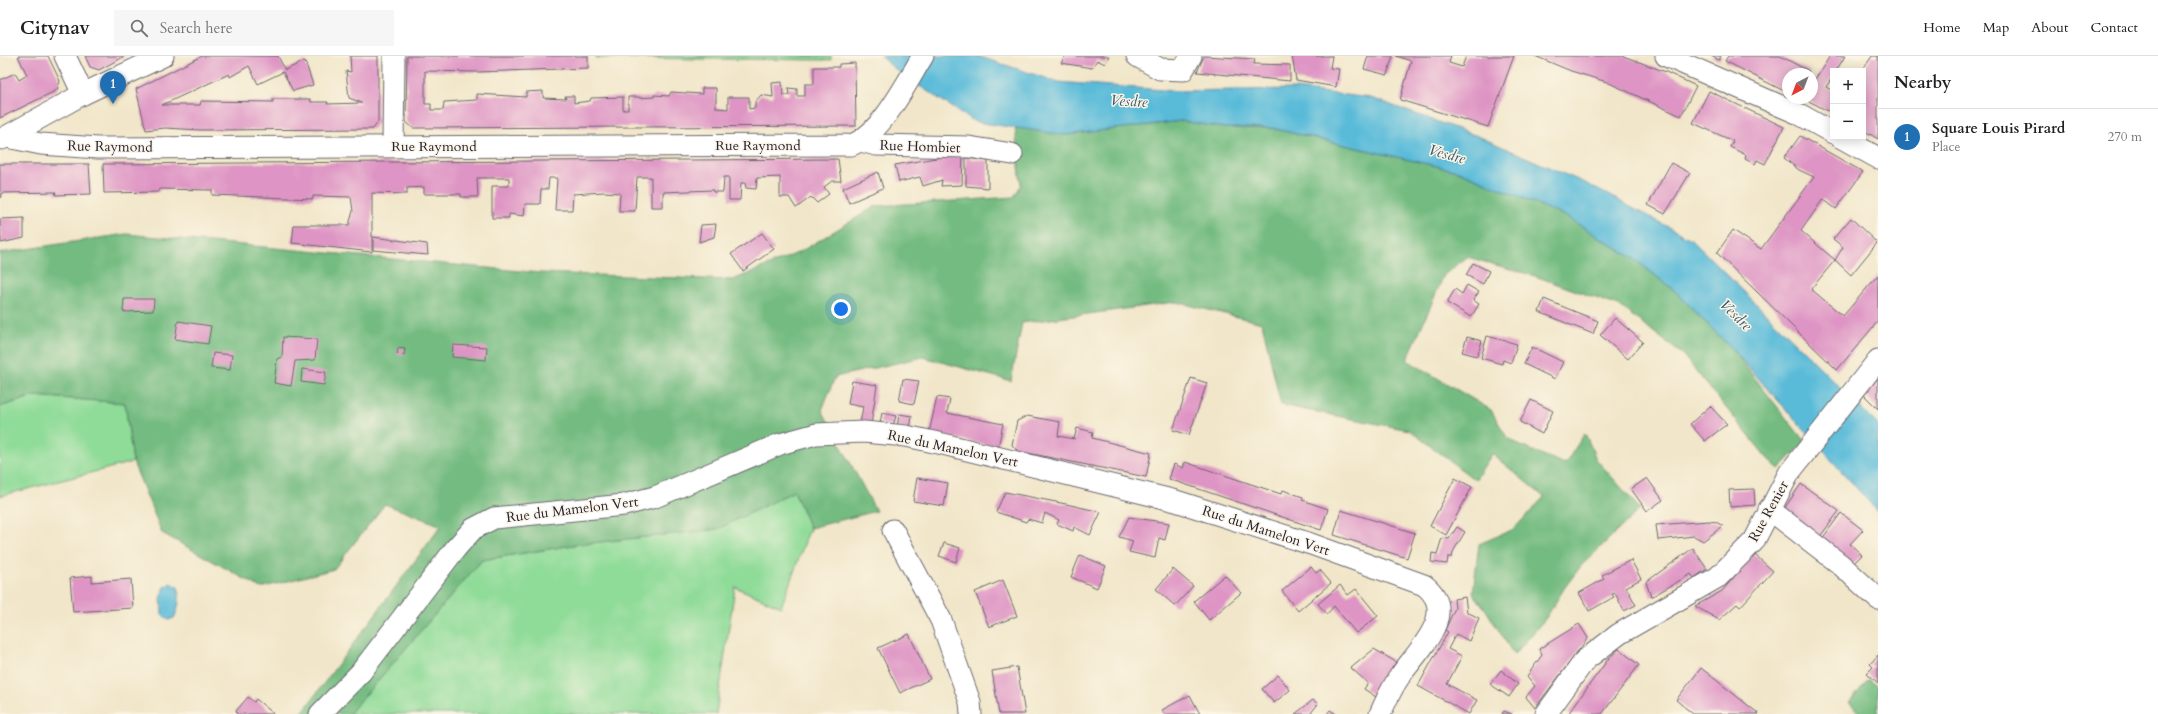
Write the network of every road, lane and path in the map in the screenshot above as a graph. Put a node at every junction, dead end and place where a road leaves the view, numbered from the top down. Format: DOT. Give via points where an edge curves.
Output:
graph roads {
  1 [pos="65,56"];
  2 [pos="163,56"];
  3 [pos="394,56"];
  4 [pos="923,56"];
  5 [pos="1137,56"];
  6 [pos="1666,56"];
  7 [pos="1187,63"];
  8 [pos="84,94"];
  9 [pos="1830,131"];
  10 [pos="3,139"];
  11 [pos="1845,140"];
  12 [pos="861,141"];
  13 [pos="393,146"];
  14 [pos="1012,154"];
  15 [pos="1878,158"];
  16 [pos="1878,360"];
  17 [pos="1769,509"];
  18 [pos="893,530"];
  19 [pos="1878,599"];
  20 [pos="320,714"];
  21 [pos="971,714"];
  22 [pos="1380,714"];
  23 [pos="1546,714"];
  1 -- 8 [label="street"];
  2 -- 8 [label="street"];
  3 -- 13 [label="street"];
  4 -- 12 [label="street, Rue Hombiet" via="876,129"];
  5 -- 7 [label="street" via="1160,69"];
  6 -- 9 [label="street" via="1799,114"];
  8 -- 10 [label="street"];
  10 -- 13 [label="street, Rue Raymond" via="98,148"];
  11 -- 15 [label="street"];
  12 -- 13 [label="street, Rue Raymond" via="851,145"];
  12 -- 14 [label="street, Rue Hombiet" via="876,145 969,147"];
  16 -- 17 [label="street, Rue Renier" via="1789,473"];
  17 -- 19 [label="street" via="1840,564"];
  17 -- 23 [label="street, Rue Renier" via="1754,541 1718,577 1601,647 1585,660"];
  18 -- 21 [label="street" via="941,620 970,702"];
  20 -- 22 [label="street, Rue du Mamelon Vert" via="361,672 456,548 473,529 494,518 624,505 665,494 780,444 816,434 864,432 906,436 943,444 1176,501 1311,544 1424,585 1435,594 1440,608 1434,627 1420,651 1399,676"];
}
